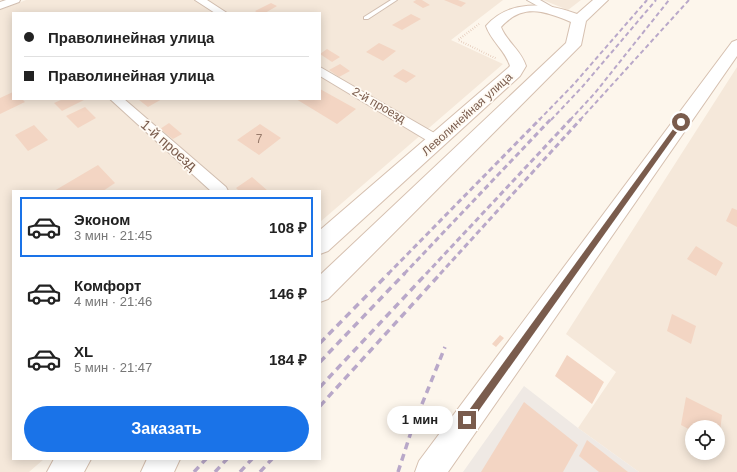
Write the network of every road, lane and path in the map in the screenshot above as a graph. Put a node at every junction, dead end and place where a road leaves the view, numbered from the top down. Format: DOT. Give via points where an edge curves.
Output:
graph roads {
  1 [pos="200,0"];
  2 [pos="394,0"];
  3 [pos="601,0"];
  4 [pos="540,4"];
  5 [pos="220,12"];
  6 [pos="366,18"];
  7 [pos="579,20"];
  8 [pos="481,22"];
  9 [pos="737,45"];
  10 [pos="498,59"];
  11 [pos="321,72"];
  12 [pos="117,100"];
  13 [pos="438,140"];
  14 [pos="220,190"];
  15 [pos="321,243"];
  16 [pos="321,290"];
  17 [pos="75,460"];
  18 [pos="164,460"];
  19 [pos="62,472"];
  20 [pos="156,472"];
  21 [pos="430,472"];
  1 -- 5 [label="street"];
  2 -- 6 [label="lane"];
  3 -- 7 [label="main road"];
  4 -- 7 [label="main road, Леволинейная улица"];
  4 -- 13 [label="main road, Леволинейная улица" via="508,12 493,26 495,35 516,57 518,66"];
  7 -- 16 [label="main road" via="573,44"];
  8 -- 10 [label="path" via="458,40"];
  9 -- 21 [label="main road"];
  11 -- 13 [label="street, 2-й проезд"];
  12 -- 14 [label="street, 1-й проезд"];
  13 -- 15 [label="main road, Леволинейная улица"];
  17 -- 19 [label="main road"];
  18 -- 20 [label="main road"];
}
